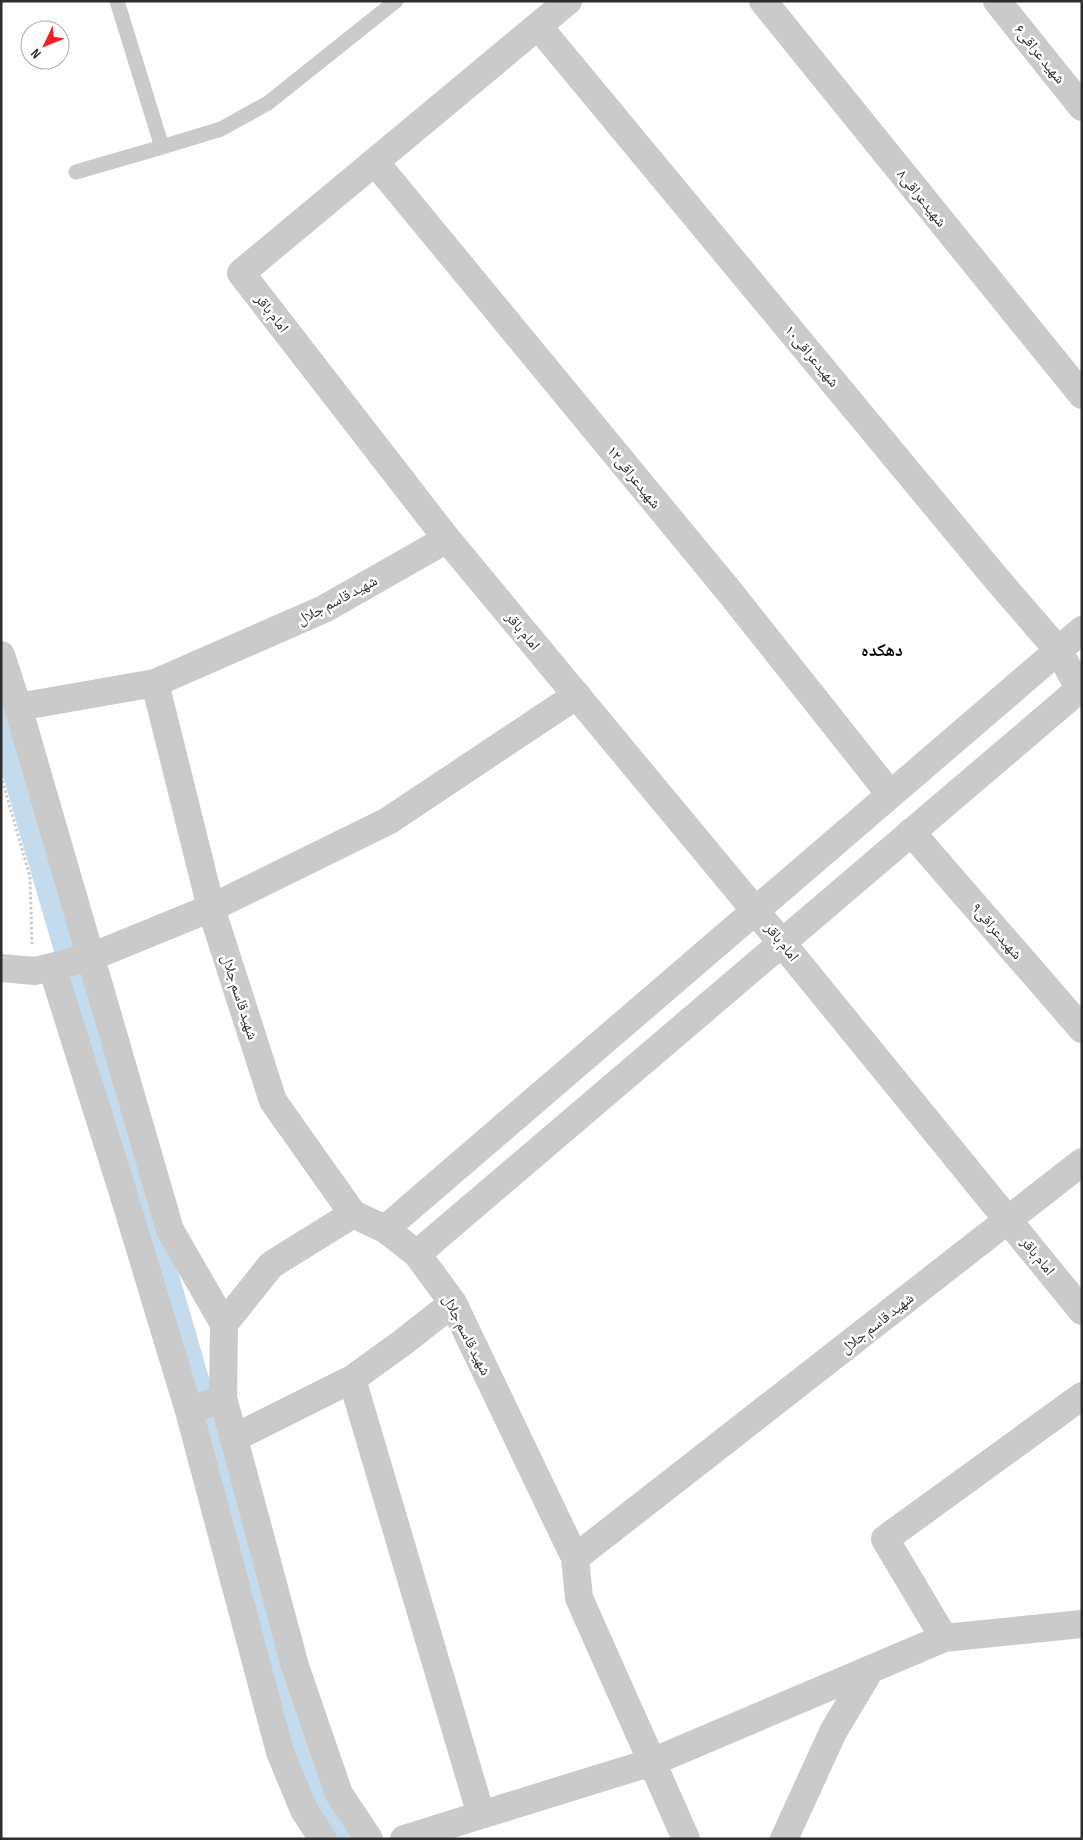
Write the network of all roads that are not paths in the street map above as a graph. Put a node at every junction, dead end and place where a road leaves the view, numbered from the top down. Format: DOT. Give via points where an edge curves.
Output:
graph roads {
  1 [pos="117,1"];
  2 [pos="396,1"];
  3 [pos="568,1"];
  4 [pos="763,1"];
  5 [pos="997,1"];
  6 [pos="538,26"];
  7 [pos="1082,107"];
  8 [pos="162,147"];
  9 [pos="375,162"];
  10 [pos="76,172"];
  11 [pos="1082,395"];
  12 [pos="447,539"];
  13 [pos="1082,630"];
  14 [pos="1058,650"];
  15 [pos="1,655"];
  16 [pos="155,683"];
  17 [pos="1081,690"];
  18 [pos="577,695"];
  19 [pos="10,710"];
  20 [pos="890,794"];
  21 [pos="912,832"];
  22 [pos="211,908"];
  23 [pos="756,910"];
  24 [pos="782,943"];
  25 [pos="65,964"];
  26 [pos="1,968"];
  27 [pos="1082,1029"];
  28 [pos="1082,1162"];
  29 [pos="353,1214"];
  30 [pos="1009,1219"];
  31 [pos="385,1229"];
  32 [pos="153,1233"];
  33 [pos="418,1254"];
  34 [pos="454,1303"];
  35 [pos="1082,1311"];
  36 [pos="224,1324"];
  37 [pos="352,1379"];
  38 [pos="1082,1396"];
  39 [pos="205,1405"];
  40 [pos="234,1438"];
  41 [pos="575,1558"];
  42 [pos="1082,1624"];
  43 [pos="944,1638"];
  44 [pos="870,1670"];
  45 [pos="652,1762"];
  46 [pos="480,1815"];
  47 [pos="323,1839"];
  48 [pos="369,1839"];
  49 [pos="404,1839"];
  50 [pos="686,1839"];
  51 [pos="784,1839"];
  1 -- 8 [label="lane"];
  2 -- 8 [label="lane" via="268,103 221,129"];
  3 -- 6 [label="street, امام باقر"];
  4 -- 11 [label="street, شهیدعراقی۸"];
  5 -- 7 [label="street, شهید عراقی۶"];
  6 -- 9 [label="street, امام باقر"];
  6 -- 14 [label="street, شهیدعراقی۱۰"];
  8 -- 10 [label="lane"];
  9 -- 12 [label="street, امام باقر" via="242,273"];
  9 -- 20 [label="street, شهیدعراقی۱۲" via="728,590"];
  12 -- 16 [label="street, شهید قاسم جلال" via="324,609"];
  12 -- 18 [label="street, امام باقر"];
  13 -- 14 [label="street"];
  14 -- 17 [label="street, شهیدعراقی۱۰"];
  14 -- 20 [label="street"];
  15 -- 19 [label="street"];
  16 -- 19 [label="street"];
  16 -- 22 [label="street, شهید قاسم جلال"];
  17 -- 21 [label="street"];
  18 -- 22 [label="street" via="388,821"];
  18 -- 23 [label="street, امام باقر"];
  19 -- 25 [label="street"];
  20 -- 23 [label="street"];
  21 -- 24 [label="street"];
  21 -- 27 [label="street, شهیدعراقی۹"];
  22 -- 25 [label="street"];
  22 -- 29 [label="street, شهید قاسم جلال" via="273,1102"];
  23 -- 24 [label="street, امام باقر"];
  23 -- 31 [label="street"];
  24 -- 30 [label="street, امام باقر"];
  24 -- 33 [label="street"];
  25 -- 26 [label="street"];
  25 -- 32 [label="street"];
  25 -- 32 [label="street"];
  28 -- 30 [label="street, شهید قاسم جلال"];
  29 -- 31 [label="street, شهید قاسم جلال"];
  29 -- 36 [label="street" via="271,1265"];
  30 -- 35 [label="street, امام باقر"];
  30 -- 41 [label="street, شهید قاسم جلال"];
  31 -- 33 [label="street, شهید قاسم جلال"];
  32 -- 36 [label="street"];
  32 -- 39 [label="street"];
  33 -- 34 [label="street, شهید قاسم جلال"];
  34 -- 37 [label="street"];
  34 -- 41 [label="street, شهید قاسم جلال"];
  36 -- 39 [label="street"];
  37 -- 40 [label="street"];
  37 -- 46 [label="street"];
  38 -- 43 [label="street" via="885,1539"];
  39 -- 40 [label="street"];
  39 -- 47 [label="street" via="280,1752 304,1810"];
  40 -- 48 [label="street" via="295,1666 339,1794"];
  41 -- 45 [label="street" via="579,1598"];
  42 -- 43 [label="street"];
  43 -- 44 [label="street"];
  44 -- 45 [label="street"];
  44 -- 51 [label="street" via="833,1732"];
  45 -- 46 [label="street"];
  45 -- 50 [label="street"];
  46 -- 49 [label="street"];
}
